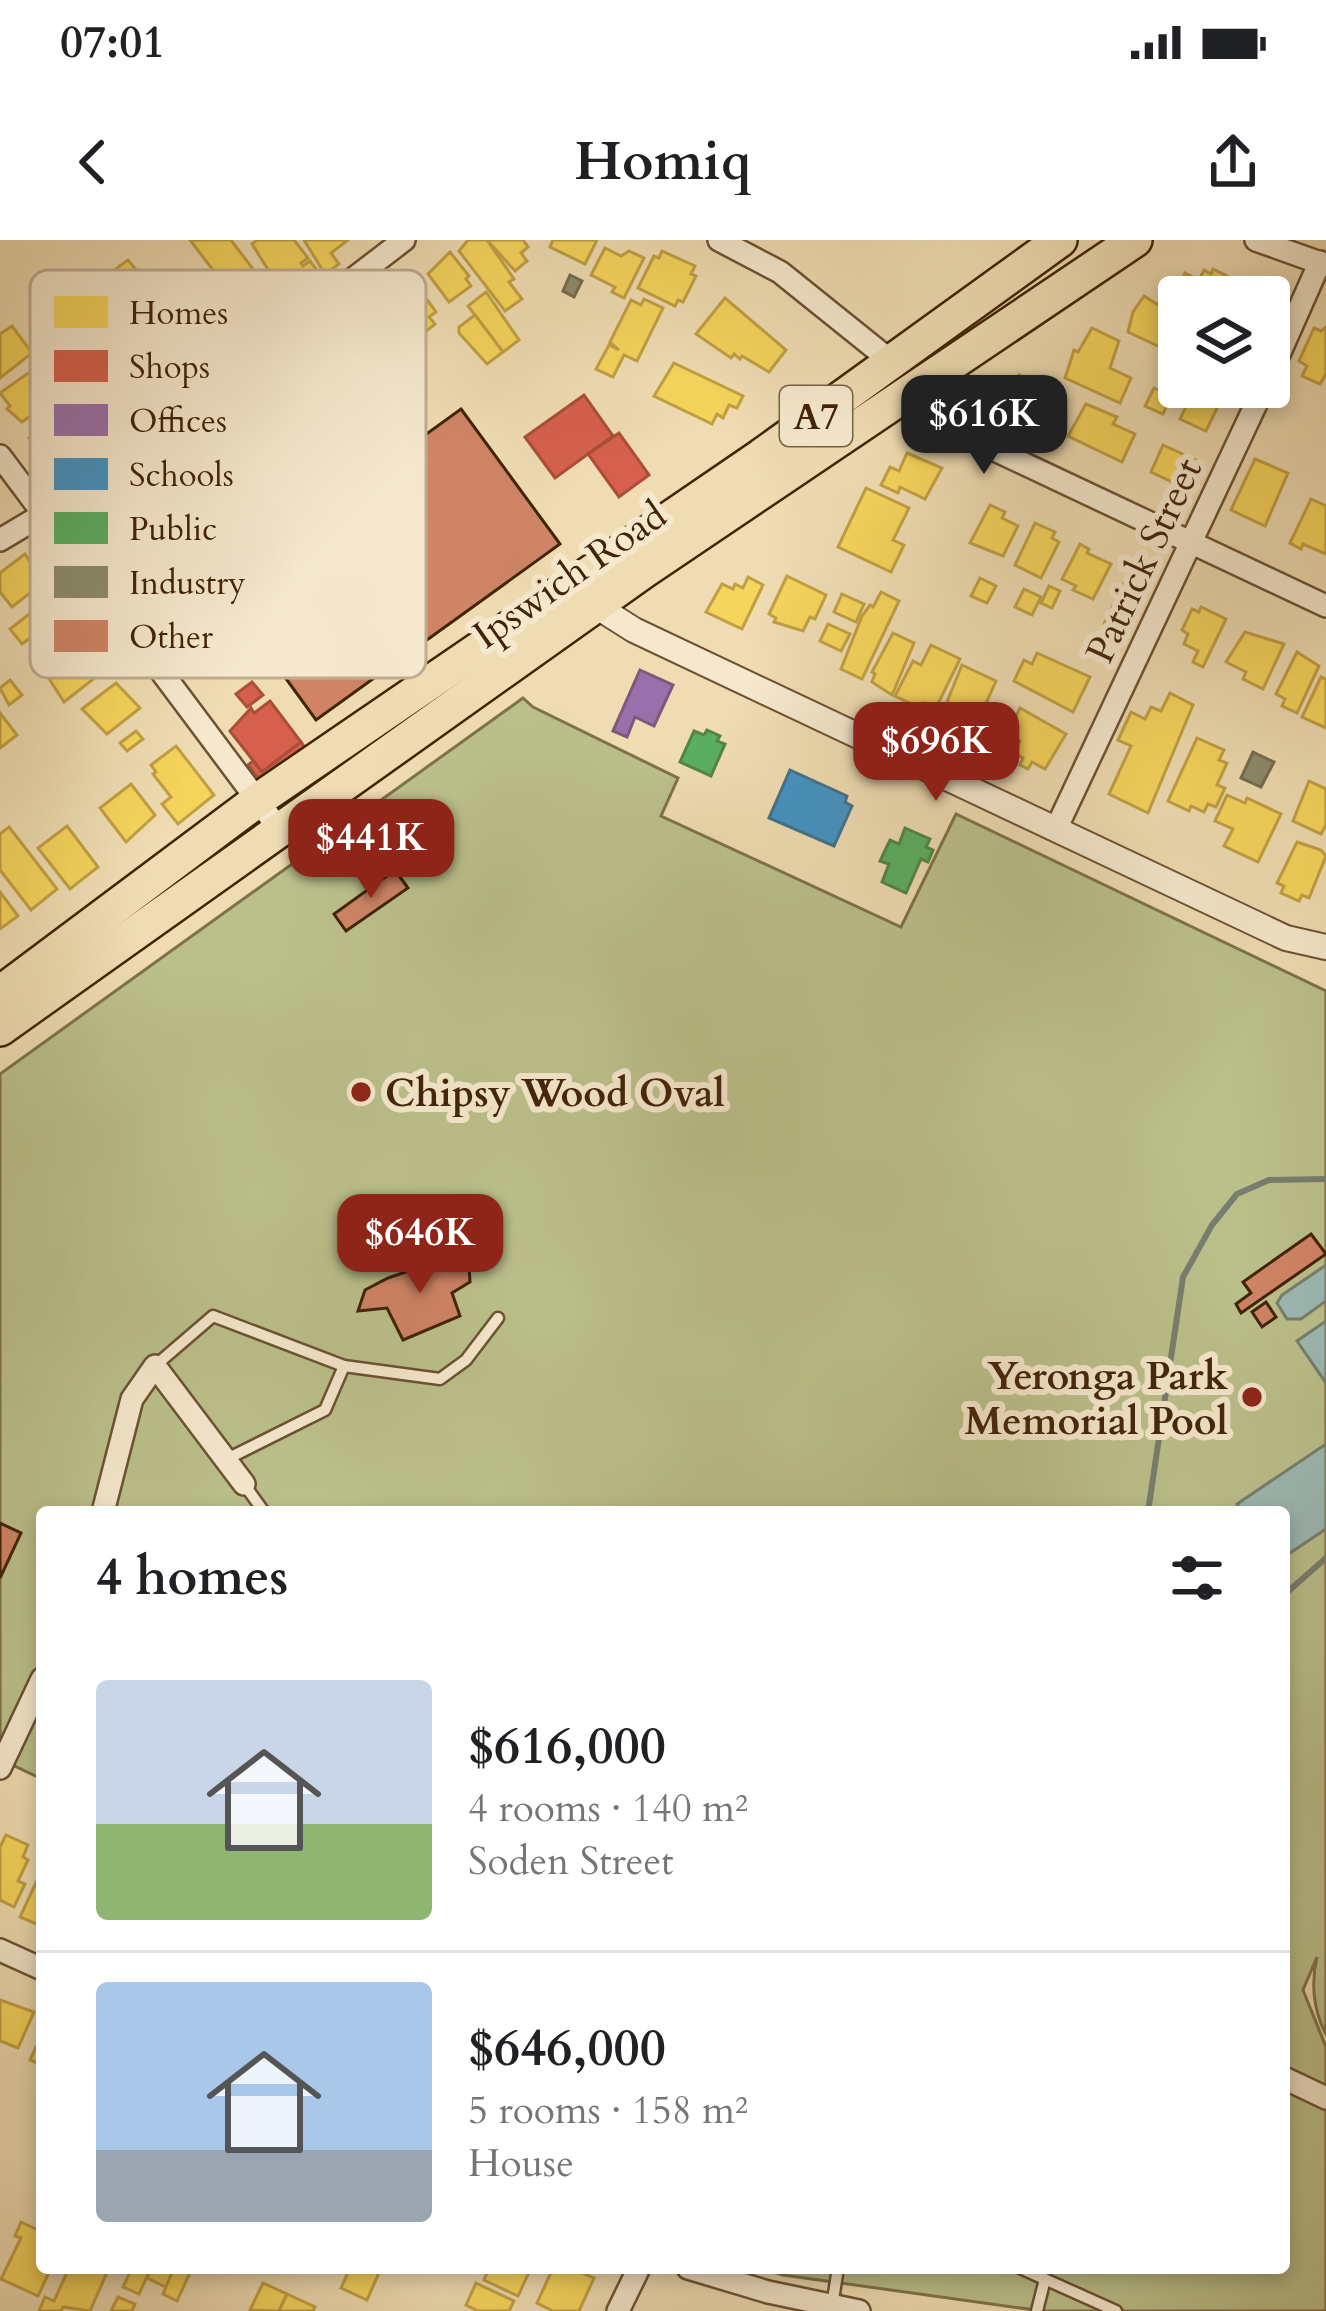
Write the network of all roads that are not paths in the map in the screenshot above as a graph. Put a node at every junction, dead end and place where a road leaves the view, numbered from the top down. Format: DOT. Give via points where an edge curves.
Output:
graph roads {
  1 [pos="404,240"];
  2 [pos="719,240"];
  3 [pos="1060,240"];
  4 [pos="1135,240"];
  5 [pos="1256,240"];
  6 [pos="1291,240"];
  7 [pos="1323,264"];
  8 [pos="365,270"];
  9 [pos="1290,333"];
  10 [pos="892,362"];
  11 [pos="899,400"];
  12 [pos="1254,408"];
  13 [pos="0,456"];
  14 [pos="30,496"];
  15 [pos="30,523"];
  16 [pos="0,540"];
  17 [pos="1190,543"];
  18 [pos="582,597"];
  19 [pos="1326,606"];
  20 [pos="166,678"];
  21 [pos="258,800"];
  22 [pos="279,829"];
  23 [pos="1056,829"];
  24 [pos="1326,947"];
  25 [pos="0,993"];
  26 [pos="0,1029"];
  27 [pos="498,1318"];
  28 [pos="155,1366"];
  29 [pos="344,1366"];
  30 [pos="225,1459"];
  31 [pos="244,1484"];
  32 [pos="105,1506"];
  33 [pos="260,1506"];
  34 [pos="36,1692"];
  35 [pos="0,1768"];
  36 [pos="0,1950"];
  37 [pos="36,1967"];
  38 [pos="1290,2081"];
  39 [pos="1326,2098"];
  40 [pos="640,2274"];
  41 [pos="708,2274"];
  42 [pos="731,2274"];
  43 [pos="837,2274"];
  44 [pos="1034,2274"];
  45 [pos="721,2278"];
  46 [pos="1045,2279"];
  47 [pos="832,2306"];
  48 [pos="618,2311"];
  49 [pos="859,2311"];
  50 [pos="1037,2311"];
  51 [pos="1116,2311"];
  1 -- 8 [label="street"];
  2 -- 10 [label="street" via="780,272"];
  3 -- 10 [label="highway, Ipswich Road / A7"];
  4 -- 11 [label="highway, Ipswich Road / A7"];
  5 -- 7 [label="street"];
  6 -- 7 [label="street"];
  7 -- 9 [label="street"];
  10 -- 18 [label="highway, Ipswich Road / A7"];
  11 -- 17 [label="street"];
  11 -- 18 [label="highway, Ipswich Road / A7"];
  12 -- 17 [label="street, Patrick Street"];
  13 -- 14 [label="street"];
  15 -- 16 [label="street"];
  17 -- 19 [label="street"];
  17 -- 23 [label="street, Patrick Street"];
  18 -- 21 [label="highway, Ipswich Road / A7"];
  18 -- 22 [label="highway, Ipswich Road / A7"];
  18 -- 23 [label="street" via="620,623"];
  20 -- 21 [label="street"];
  21 -- 22 [label="street"];
  21 -- 25 [label="highway, Ipswich Road / A7"];
  22 -- 26 [label="highway, Ipswich Road / A7"];
  23 -- 24 [label="street" via="1286,938"];
  27 -- 29 [label="lane" via="440,1379"];
  28 -- 29 [label="lane" via="213,1316"];
  28 -- 30 [label="street"];
  28 -- 32 [label="street" via="132,1399"];
  29 -- 30 [label="lane" via="325,1410"];
  30 -- 31 [label="street"];
  31 -- 33 [label="lane"];
  34 -- 35 [label="street"];
  36 -- 37 [label="street"];
  38 -- 39 [label="street"];
  40 -- 48 [label="street"];
  41 -- 45 [label="street"];
  42 -- 45 [label="lane"];
  43 -- 47 [label="lane"];
  44 -- 46 [label="lane"];
  45 -- 47 [label="street"];
  46 -- 50 [label="lane"];
  46 -- 51 [label="lane"];
  47 -- 49 [label="street"];
}
